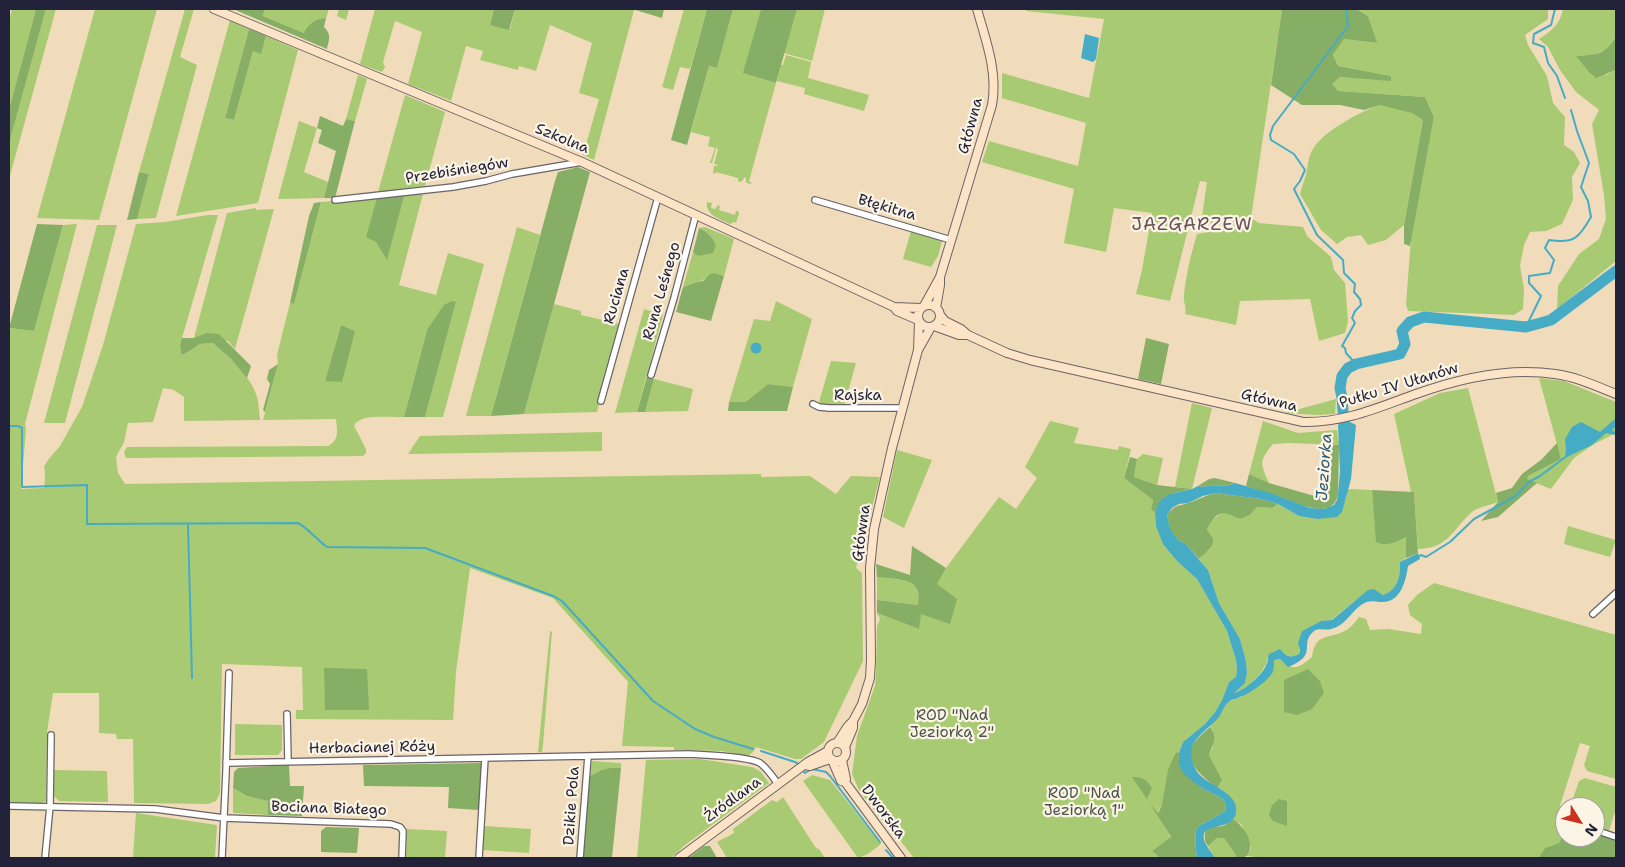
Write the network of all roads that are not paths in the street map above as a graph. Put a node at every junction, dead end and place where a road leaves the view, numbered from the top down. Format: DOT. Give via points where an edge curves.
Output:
graph roads {
  1 [pos="214,9"];
  2 [pos="976,9"];
  3 [pos="582,162"];
  4 [pos="658,197"];
  5 [pos="335,200"];
  6 [pos="815,200"];
  7 [pos="696,214"];
  8 [pos="951,240"];
  9 [pos="940,277"];
  10 [pos="894,307"];
  11 [pos="923,307"];
  12 [pos="938,312"];
  13 [pos="919,321"];
  14 [pos="932,326"];
  15 [pos="968,336"];
  16 [pos="918,350"];
  17 [pos="650,375"];
  18 [pos="1616,394"];
  19 [pos="601,401"];
  20 [pos="813,404"];
  21 [pos="903,408"];
  22 [pos="1335,420"];
  23 [pos="1615,595"];
  24 [pos="1593,614"];
  25 [pos="229,674"];
  26 [pos="287,714"];
  27 [pos="853,721"];
  28 [pos="51,735"];
  29 [pos="837,743"];
  30 [pos="845,747"];
  31 [pos="588,756"];
  32 [pos="830,757"];
  33 [pos="485,758"];
  34 [pos="842,760"];
  35 [pos="288,762"];
  36 [pos="226,763"];
  37 [pos="845,782"];
  38 [pos="778,784"];
  39 [pos="9,806"];
  40 [pos="50,806"];
  41 [pos="224,818"];
  42 [pos="45,858"];
  43 [pos="222,858"];
  44 [pos="402,858"];
  45 [pos="479,858"];
  46 [pos="580,858"];
  47 [pos="678,858"];
  48 [pos="901,858"];
  1 -- 3 [label="street, Szkolna"];
  2 -- 8 [label="street, Główna" via="992,60 993,100"];
  3 -- 4 [label="street, Szkolna"];
  3 -- 5 [label="street, Przebiśniegów" via="453,187"];
  4 -- 7 [label="street, Szkolna"];
  4 -- 19 [label="street, Ruciana"];
  6 -- 8 [label="street, Błękitna"];
  7 -- 10 [label="street, Szkolna"];
  7 -- 17 [label="street, Runa Leśnego"];
  8 -- 9 [label="street, Główna"];
  9 -- 11 [label="street, Główna"];
  9 -- 12 [label="street, Główna"];
  10 -- 11 [label="street, Szkolna"];
  10 -- 13 [label="street, Szkolna"];
  11 -- 12 [label="street" via="932,306"];
  11 -- 13 [label="street" via="918,314"];
  12 -- 14 [label="street" via="939,320"];
  12 -- 15 [label="street, Główna" via="945,321"];
  13 -- 14 [label="street" via="924,326"];
  13 -- 16 [label="street, Główna"];
  14 -- 15 [label="street, Główna"];
  14 -- 16 [label="street, Główna"];
  15 -- 22 [label="street, Główna" via="1042,363 1289,420 1320,423"];
  16 -- 21 [label="street, Główna"];
  18 -- 22 [label="street, Pułku IV Ułanów" via="1565,376 1516,372 1450,383 1359,415"];
  20 -- 21 [label="street, Rajska" via="830,408"];
  21 -- 27 [label="street, Główna" via="874,529 870,568 870,678"];
  23 -- 24 [label="street"];
  25 -- 36 [label="street"];
  26 -- 35 [label="street"];
  27 -- 29 [label="street, Główna"];
  27 -- 30 [label="street, Główna"];
  28 -- 40 [label="street"];
  29 -- 30 [label="street"];
  29 -- 32 [label="street" via="830,746"];
  30 -- 34 [label="street" via="846,754"];
  31 -- 33 [label="street, Herbacianej Róży"];
  31 -- 38 [label="street, Herbacianej Róży" via="715,755 758,762"];
  31 -- 46 [label="street, Dzikie Pola"];
  32 -- 34 [label="street"];
  32 -- 37 [label="street, Dworska"];
  32 -- 38 [label="street, Źródlana" via="817,756"];
  33 -- 35 [label="street, Herbacianej Róży"];
  33 -- 45 [label="street"];
  34 -- 37 [label="street, Dworska"];
  35 -- 36 [label="street, Herbacianej Róży"];
  36 -- 41 [label="street"];
  37 -- 48 [label="street, Dworska"];
  38 -- 47 [label="street, Źródlana"];
  39 -- 40 [label="street"];
  40 -- 41 [label="street" via="155,809"];
  40 -- 42 [label="street"];
  41 -- 43 [label="street"];
  41 -- 44 [label="street, Bociana Białego" via="391,824 403,831"];
}
